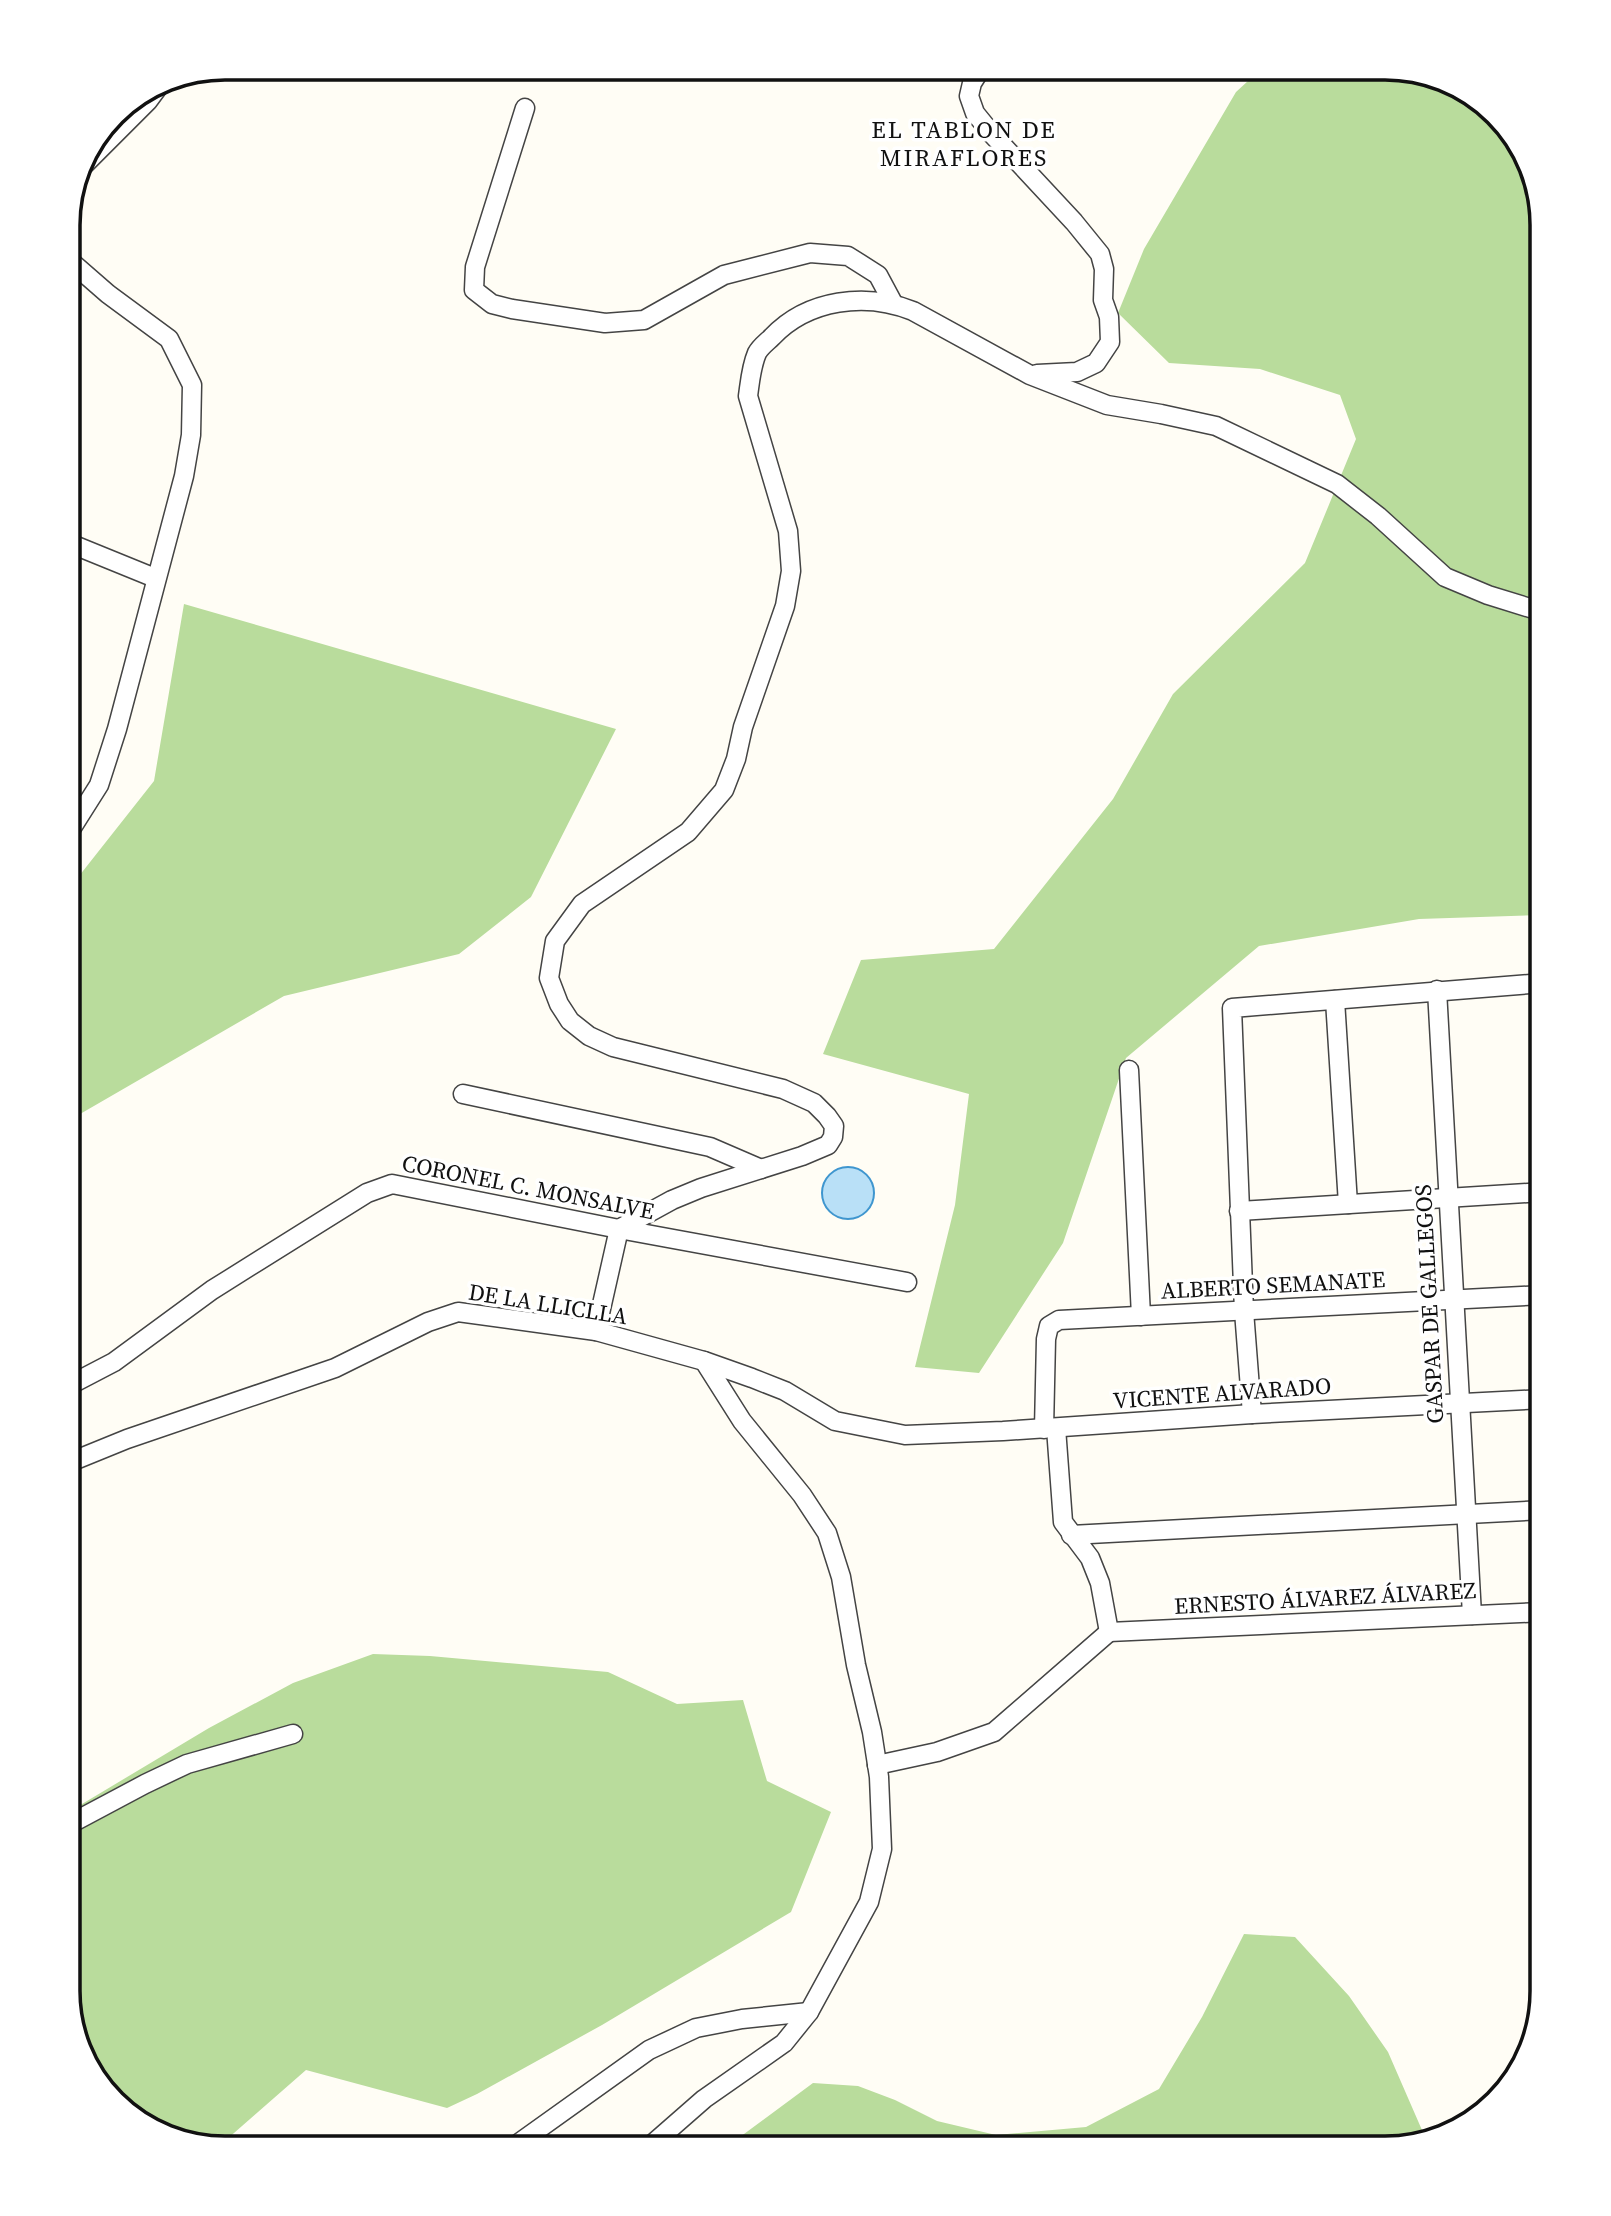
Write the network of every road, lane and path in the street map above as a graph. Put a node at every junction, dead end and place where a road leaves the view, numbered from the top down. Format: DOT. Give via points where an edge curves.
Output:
graph roads {
  1 [pos="973,81"];
  2 [pos="142,107"];
  3 [pos="524,108"];
  4 [pos="108,141"];
  5 [pos="81,270"];
  6 [pos="893,303"];
  7 [pos="1030,374"];
  8 [pos="81,548"];
  9 [pos="155,578"];
  10 [pos="1530,608"];
  11 [pos="81,814"];
  12 [pos="1530,984"];
  13 [pos="1437,990"];
  14 [pos="1335,1000"];
  15 [pos="1129,1070"];
  16 [pos="463,1094"];
  17 [pos="710,1146"];
  18 [pos="761,1169"];
  19 [pos="708,1185"];
  20 [pos="1530,1193"];
  21 [pos="1447,1198"];
  22 [pos="1349,1204"];
  23 [pos="1239,1211"];
  24 [pos="619,1229"];
  25 [pos="907,1282"];
  26 [pos="1530,1296"];
  27 [pos="1456,1301"];
  28 [pos="1244,1311"];
  29 [pos="1141,1316"];
  30 [pos="596,1331"];
  31 [pos="704,1361"];
  32 [pos="80,1380"];
  33 [pos="1530,1399"];
  34 [pos="1459,1402"];
  35 [pos="1252,1414"];
  36 [pos="1050,1429"];
  37 [pos="905,1435"];
  38 [pos="80,1458"];
  39 [pos="1530,1511"];
  40 [pos="1465,1514"];
  41 [pos="1071,1535"];
  42 [pos="1530,1613"];
  43 [pos="1472,1615"];
  44 [pos="1109,1632"];
  45 [pos="293,1734"];
  46 [pos="877,1765"];
  47 [pos="80,1819"];
  48 [pos="809,2012"];
  49 [pos="529,2135"];
  50 [pos="662,2135"];
  1 -- 7 [label="street" via="969,96 975,113 1074,222 1100,254 1104,269 1103,300 1110,342 1096,363 1077,373"];
  2 -- 4 [label="street"];
  3 -- 6 [label="street" via="475,267 474,290 492,304 606,323 644,320 724,275 810,253 848,256 878,275"];
  5 -- 9 [label="street" via="169,339 192,385 184,476"];
  6 -- 7 [label="street"];
  6 -- 18 [label="street" via="853,301 817,307 785,323 758,351 748,396 788,531 791,571 785,606 736,759 724,790 688,832 582,904 555,941 550,978 559,1004 570,1021 589,1036 613,1047 783,1089 814,1103 827,1115 834,1126 828,1145"];
  7 -- 10 [label="street" via="1107,405 1216,426 1337,484 1445,577"];
  8 -- 9 [label="street"];
  9 -- 11 [label="street" via="117,729 99,785"];
  12 -- 13 [label="street"];
  13 -- 14 [label="street"];
  13 -- 21 [label="street, GASPAR DE GALLEGOS"];
  14 -- 22 [label="street"];
  14 -- 23 [label="street" via="1232,1008"];
  15 -- 29 [label="street"];
  16 -- 17 [label="street"];
  17 -- 18 [label="street"];
  17 -- 19 [label="street" via="717,1164"];
  18 -- 19 [label="street"];
  19 -- 24 [label="street"];
  20 -- 21 [label="street"];
  21 -- 22 [label="street"];
  21 -- 27 [label="street, GASPAR DE GALLEGOS"];
  22 -- 23 [label="street"];
  23 -- 28 [label="street"];
  24 -- 25 [label="street, CORONEL C. MONSALVE"];
  24 -- 30 [label="street"];
  24 -- 32 [label="street, CORONEL C. MONSALVE" via="392,1184 368,1193 212,1290 114,1362"];
  26 -- 27 [label="street, ALBERTO SEMANATE"];
  27 -- 28 [label="street, ALBERTO SEMANATE"];
  27 -- 34 [label="street, GASPAR DE GALLEGOS"];
  28 -- 29 [label="street, ALBERTO SEMANATE"];
  28 -- 35 [label="street"];
  29 -- 36 [label="street, ALBERTO SEMANATE" via="1059,1320 1049,1326"];
  30 -- 31 [label="street, DE LA LLICLLA"];
  30 -- 38 [label="street, DE LA LLICLLA" via="458,1312 335,1368"];
  31 -- 37 [label="street, DE LA LLICLLA" via="785,1391 835,1420"];
  31 -- 46 [label="street" via="742,1421 827,1533 841,1577"];
  33 -- 34 [label="street, VICENTE ALVARADO"];
  34 -- 35 [label="street, VICENTE ALVARADO"];
  34 -- 40 [label="street, GASPAR DE GALLEGOS"];
  35 -- 36 [label="street, VICENTE ALVARADO"];
  36 -- 37 [label="street, VICENTE ALVARADO"];
  36 -- 41 [label="street" via="1063,1522"];
  39 -- 40 [label="street"];
  40 -- 41 [label="street"];
  40 -- 43 [label="street, GASPAR DE GALLEGOS"];
  41 -- 44 [label="street" via="1090,1558 1100,1583"];
  42 -- 43 [label="street, ERNESTO ÁLVAREZ ÁLVAREZ"];
  43 -- 44 [label="street, ERNESTO ÁLVAREZ ÁLVAREZ"];
  44 -- 46 [label="street" via="994,1732 937,1752"];
  45 -- 47 [label="street" via="187,1764"];
  46 -- 48 [label="street" via="882,1849 869,1902"];
  48 -- 49 [label="street" via="696,2028 649,2050"];
  48 -- 50 [label="street" via="784,2043 704,2099"];
}
